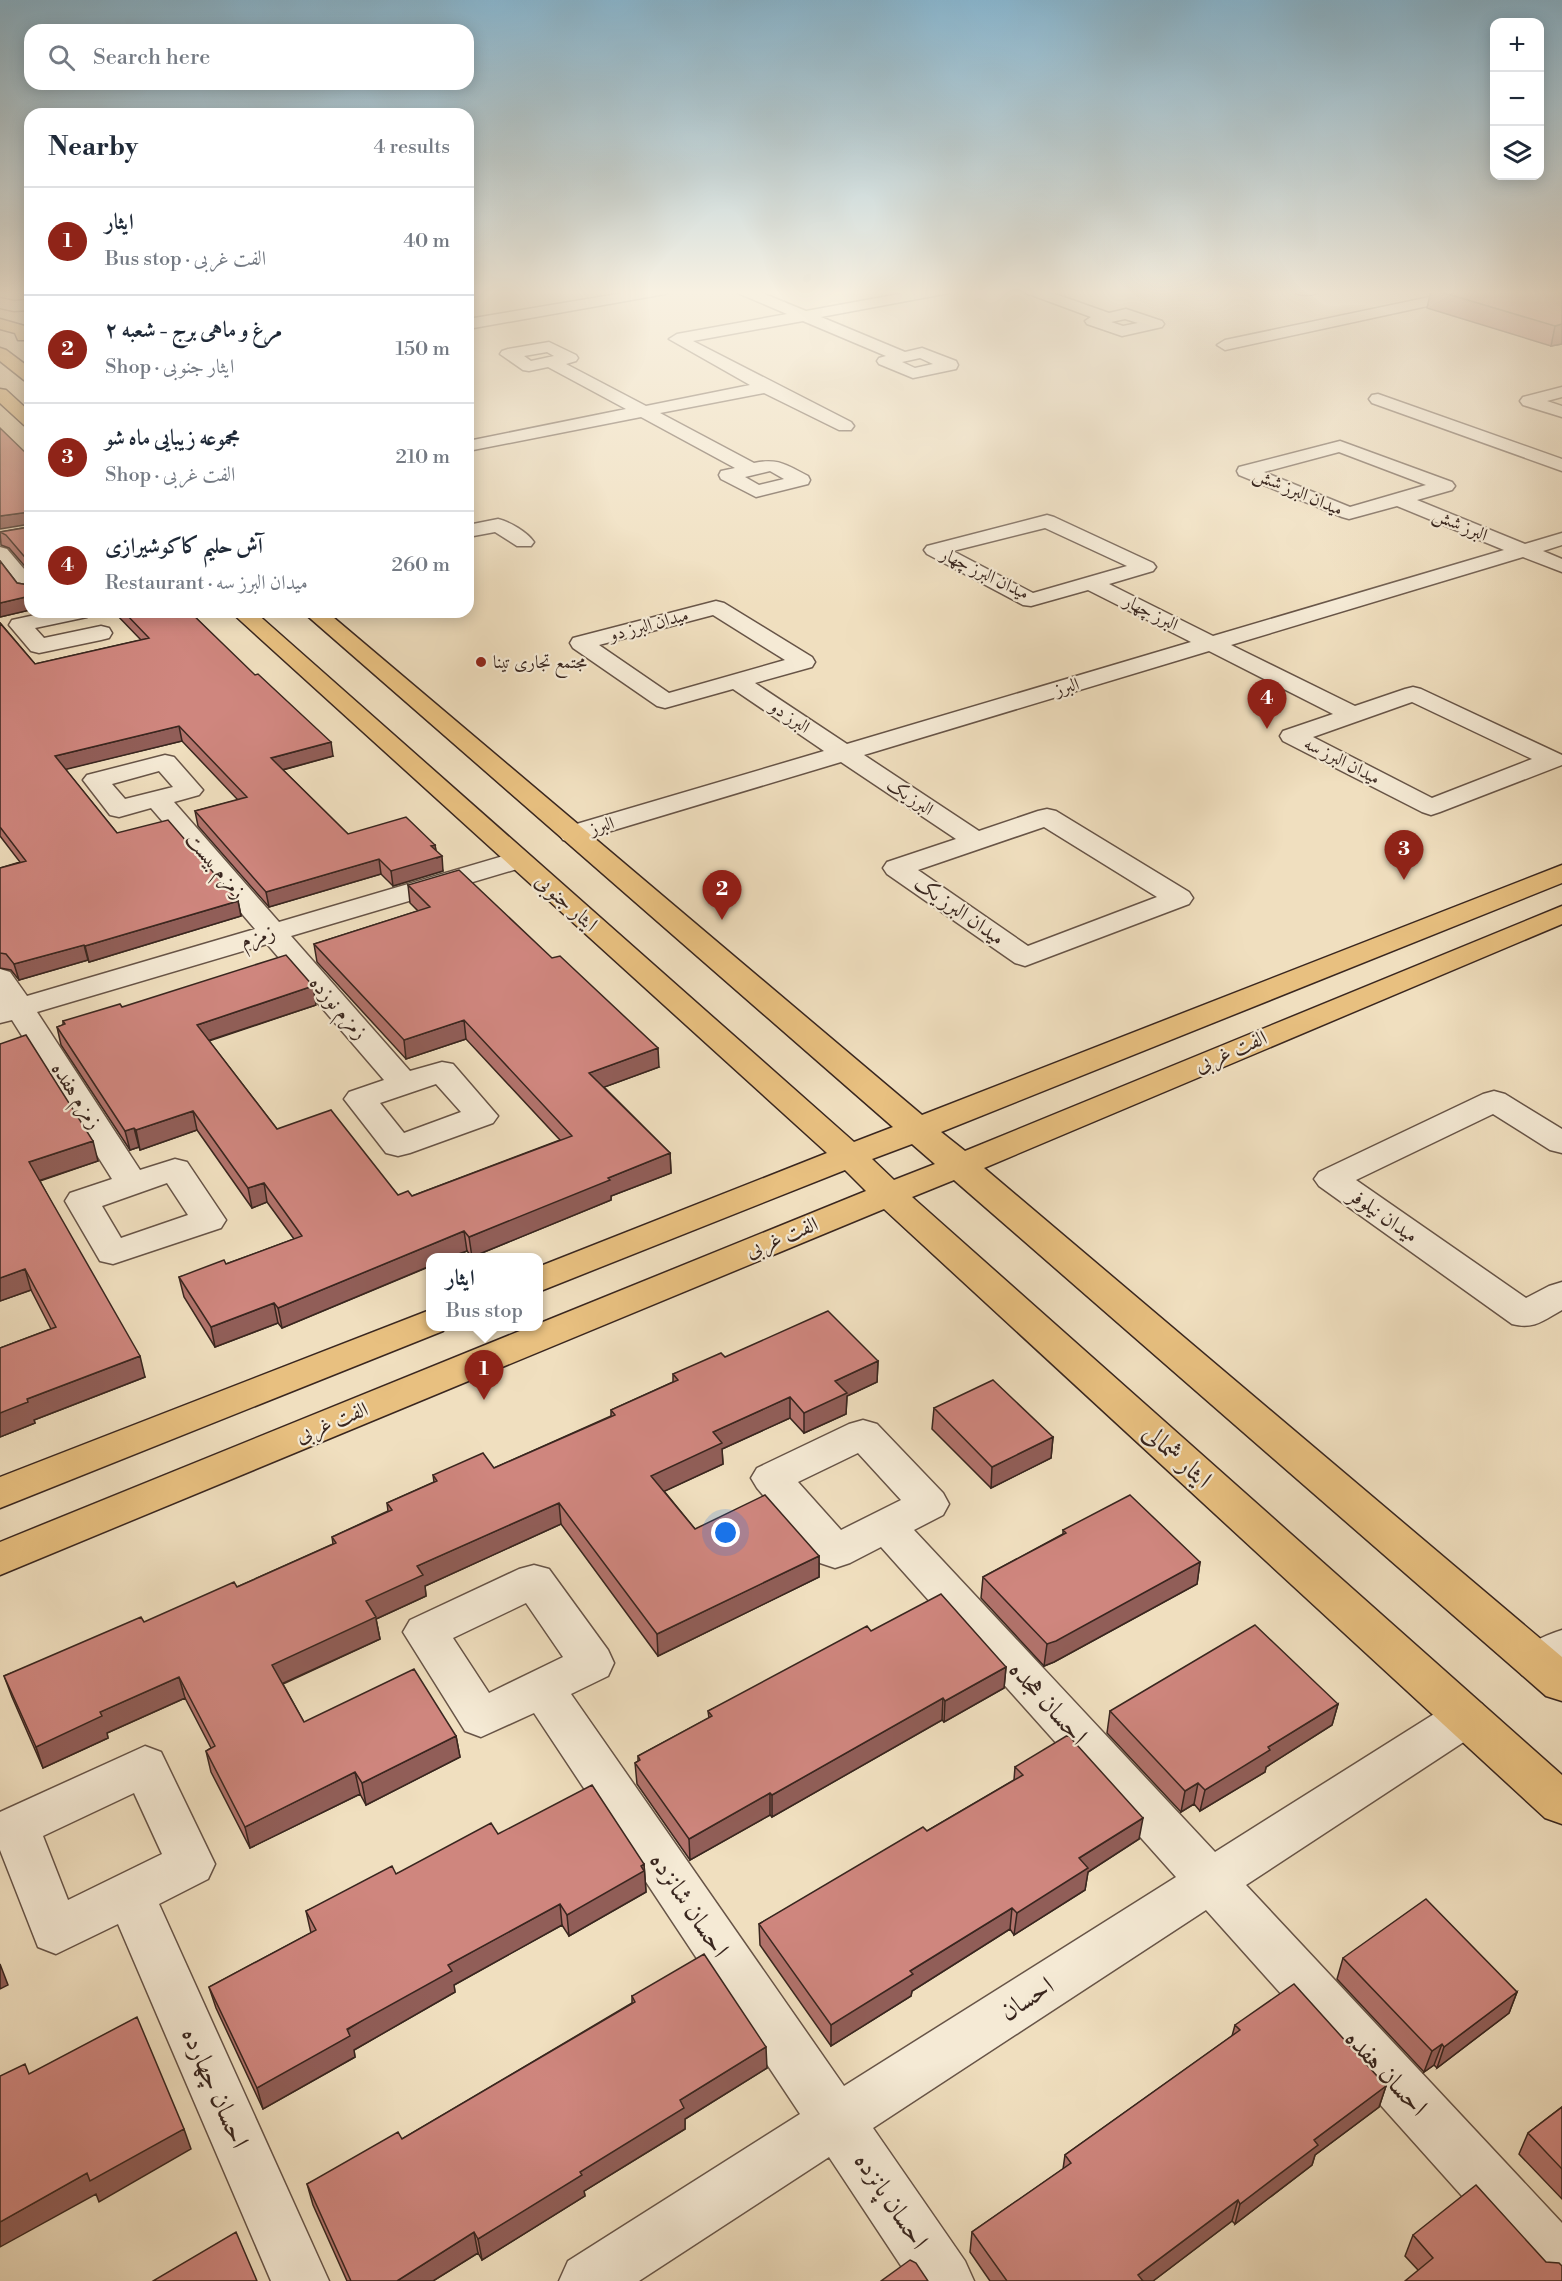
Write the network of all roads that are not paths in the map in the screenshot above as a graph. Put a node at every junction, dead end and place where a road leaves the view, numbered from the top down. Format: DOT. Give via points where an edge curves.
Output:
graph roads {
  1 [pos="616,396"];
  2 [pos="718,396"];
  3 [pos="785,396"];
  4 [pos="1546,396"];
  5 [pos="3,399"];
  6 [pos="1378,399"];
  7 [pos="643,411"];
  8 [pos="1562,412"];
  9 [pos="24,416"];
  10 [pos="845,426"];
  11 [pos="474,445"];
  12 [pos="1562,465"];
  13 [pos="751,470"];
  14 [pos="1398,499"];
  15 [pos="474,528"];
  16 [pos="1562,539"];
  17 [pos="3,542"];
  18 [pos="493,549"];
  19 [pos="1522,551"];
  20 [pos="1562,566"];
  21 [pos="24,579"];
  22 [pos="1090,583"];
  23 [pos="41,618"];
  24 [pos="86,618"];
  25 [pos="249,618"];
  26 [pos="321,618"];
  27 [pos="1212,644"];
  28 [pos="735,681"];
  29 [pos="1354,715"];
  30 [pos="844,753"];
  31 [pos="158,799"];
  32 [pos="573,834"];
  33 [pos="976,841"];
  34 [pos="517,860"];
  35 [pos="1562,873"];
  36 [pos="1562,914"];
  37 [pos="273,933"];
  38 [pos="0,978"];
  39 [pos="10,1011"];
  40 [pos="404,1084"];
  41 [pos="915,1130"];
  42 [pos="1562,1143"];
  43 [pos="850,1156"];
  44 [pos="961,1165"];
  45 [pos="132,1184"];
  46 [pos="889,1195"];
  47 [pos="543,1278"];
  48 [pos="1562,1294"];
  49 [pos="426,1324"];
  50 [pos="0,1493"];
  51 [pos="886,1526"];
  52 [pos="0,1559"];
  53 [pos="1554,1664"];
  54 [pos="542,1688"];
  55 [pos="1466,1717"];
  56 [pos="1562,1804"];
  57 [pos="1210,1881"];
  58 [pos="130,1894"];
  59 [pos="836,2121"];
  60 [pos="1562,2265"];
  61 [pos="300,2281"];
  62 [pos="588,2281"];
  63 [pos="945,2281"];
  1 -- 7 [label="street"];
  2 -- 7 [label="street"];
  3 -- 10 [label="street"];
  4 -- 8 [label="street" via="1529,401"];
  5 -- 9 [label="main road"];
  6 -- 12 [label="street"];
  7 -- 11 [label="street"];
  7 -- 13 [label="street"];
  14 -- 14 [label="street, میدان البرز شش" via="1445,486 1340,446 1246,471 1349,513"];
  14 -- 19 [label="street, البرز شش"];
  15 -- 18 [label="street" via="498,525 524,542"];
  16 -- 19 [label="street, البرز"];
  17 -- 21 [label="street"];
  19 -- 20 [label="street, البرز شش"];
  19 -- 27 [label="street, البرز"];
  22 -- 22 [label="street, میدان البرز چهار" via="1146,567 1047,521 934,550 1031,600"];
  22 -- 27 [label="street, البرز چهار"];
  23 -- 24 [label="street" via="20,625 39,646 101,633"];
  25 -- 34 [label="main road, ایثار جنوبی"];
  26 -- 32 [label="main road"];
  27 -- 29 [label="street, البرز چهار"];
  27 -- 30 [label="street, البرز"];
  28 -- 28 [label="street, میدان البرز دو" via="804,662 716,608 581,643 665,701"];
  28 -- 30 [label="street, البرز دو"];
  29 -- 29 [label="street, میدان البرز سه" via="1292,736 1431,807 1553,760 1413,694"];
  30 -- 32 [label="street, البرز"];
  30 -- 33 [label="street, البرز یک"];
  31 -- 37 [label="street, زمزم بیست"];
  32 -- 41 [label="main road"];
  33 -- 33 [label="street, میدان البرز یک" via="897,868 1025,957 1179,898 1047,817"];
  34 -- 37 [label="street, زمزم"];
  34 -- 43 [label="main road, ایثار جنوبی"];
  35 -- 41 [label="main road, الفت غربی"];
  36 -- 44 [label="main road, الفت غربی"];
  37 -- 39 [label="street, زمزم"];
  37 -- 40 [label="street, زمزم نوزده"];
  38 -- 39 [label="street, زمزم هفده"];
  39 -- 45 [label="street, زمزم هفده"];
  41 -- 43 [label="main road, الفت غربی"];
  41 -- 44 [label="main road"];
  42 -- 48 [label="street, میدان نیلوفر" via="1494,1101 1331,1179 1525,1315"];
  43 -- 46 [label="main road, ایثار جنوبی"];
  43 -- 47 [label="main road, الفت غربی"];
  44 -- 46 [label="main road, الفت غربی"];
  44 -- 53 [label="main road"];
  46 -- 52 [label="main road, الفت غربی"];
  46 -- 55 [label="main road, ایثار شمالی"];
  49 -- 50 [label="main road"];
  51 -- 57 [label="street, احسان هجده"];
  54 -- 59 [label="street, احسان شانزده"];
  55 -- 56 [label="main road"];
  55 -- 57 [label="street, احسان"];
  57 -- 59 [label="street, احسان"];
  57 -- 60 [label="street, احسان هفده"];
  58 -- 61 [label="street, احسان چهارده"];
  59 -- 62 [label="street, احسان"];
  59 -- 63 [label="street, احسان پانزده"];
}
